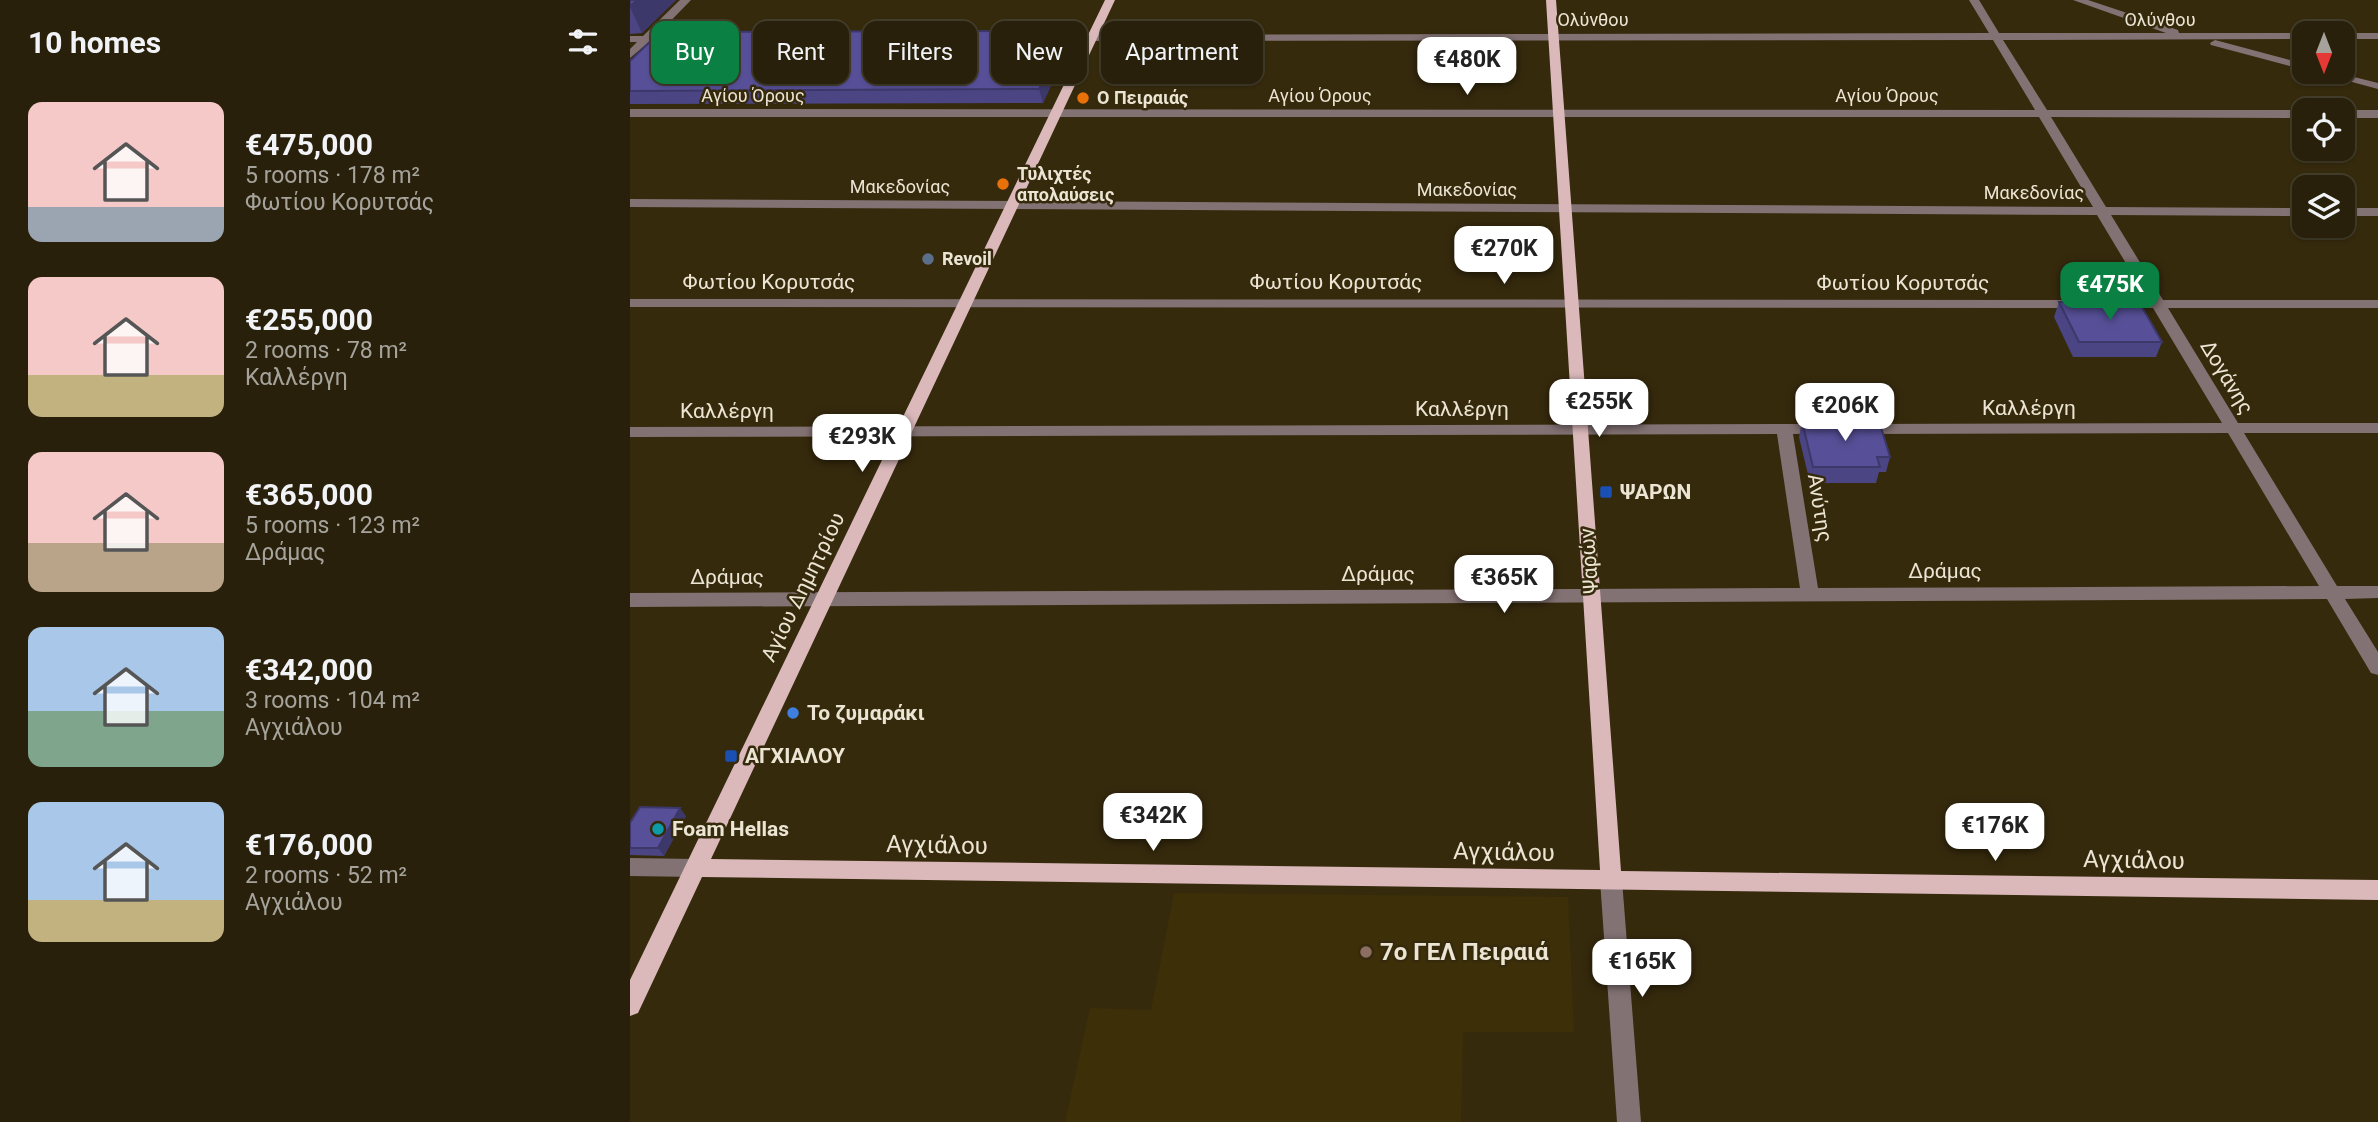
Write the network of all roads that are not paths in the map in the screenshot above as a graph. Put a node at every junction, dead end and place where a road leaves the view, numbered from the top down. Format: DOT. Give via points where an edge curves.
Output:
graph roads {
  1 [pos="686,0"];
  2 [pos="1110,0"];
  3 [pos="1551,0"];
  4 [pos="1974,0"];
  5 [pos="2078,0"];
  6 [pos="2292,36"];
  7 [pos="2356,36"];
  8 [pos="2378,36"];
  9 [pos="1553,37"];
  10 [pos="1996,37"];
  11 [pos="2194,37"];
  12 [pos="1087,38"];
  13 [pos="1092,38"];
  14 [pos="630,39"];
  15 [pos="647,39"];
  16 [pos="651,39"];
  17 [pos="630,55"];
  18 [pos="2292,63"];
  19 [pos="2356,81"];
  20 [pos="2378,86"];
  21 [pos="630,113"];
  22 [pos="1056,113"];
  23 [pos="1558,113"];
  24 [pos="2043,114"];
  25 [pos="2292,114"];
  26 [pos="2355,114"];
  27 [pos="2378,114"];
  28 [pos="630,203"];
  29 [pos="1013,205"];
  30 [pos="1565,208"];
  31 [pos="2102,211"];
  32 [pos="2292,212"];
  33 [pos="2355,212"];
  34 [pos="2378,212"];
  35 [pos="630,303"];
  36 [pos="965,303"];
  37 [pos="1572,303"];
  38 [pos="2158,304"];
  39 [pos="2378,304"];
  40 [pos="2233,428"];
  41 [pos="2378,428"];
  42 [pos="1784,429"];
  43 [pos="1580,430"];
  44 [pos="904,431"];
  45 [pos="630,432"];
  46 [pos="2332,592"];
  47 [pos="2378,592"];
  48 [pos="1810,595"];
  49 [pos="1592,596"];
  50 [pos="824,599"];
  51 [pos="630,600"];
  52 [pos="2378,668"];
  53 [pos="630,867"];
  54 [pos="695,868"];
  55 [pos="1611,880"];
  56 [pos="2378,890"];
  57 [pos="630,1005"];
  58 [pos="1629,1122"];
  1 -- 15 [label="street"];
  2 -- 13 [label="main road, Αγίου Δημητρίου"];
  3 -- 9 [label="main road, Ψαρών"];
  4 -- 10 [label="street, Δογάνης"];
  5 -- 11 [label="street"];
  6 -- 11 [label="street, Ολύνθου"];
  7 -- 8 [label="street"];
  9 -- 10 [label="street, Ολύνθου"];
  9 -- 13 [label="street, Ολύνθου"];
  9 -- 23 [label="main road, Ψαρών"];
  10 -- 11 [label="street, Ολύνθου"];
  10 -- 24 [label="street, Δογάνης"];
  11 -- 18 [label="street"];
  12 -- 13 [label="street, Ολύνθου"];
  13 -- 22 [label="main road, Αγίου Δημητρίου"];
  14 -- 15 [label="street"];
  15 -- 16 [label="street"];
  15 -- 17 [label="street"];
  19 -- 20 [label="street"];
  21 -- 22 [label="street, Αγίου Όρους"];
  22 -- 23 [label="street, Αγίου Όρους"];
  22 -- 29 [label="main road, Αγίου Δημητρίου"];
  23 -- 24 [label="street, Αγίου Όρους"];
  23 -- 30 [label="main road, Ψαρών"];
  24 -- 25 [label="street, Αγίου Όρους"];
  24 -- 31 [label="street, Δογάνης"];
  26 -- 27 [label="street"];
  28 -- 29 [label="street, Μακεδονίας"];
  29 -- 30 [label="street, Μακεδονίας"];
  29 -- 36 [label="main road, Αγίου Δημητρίου"];
  30 -- 31 [label="street, Μακεδονίας"];
  30 -- 37 [label="main road, Ψαρών"];
  31 -- 32 [label="street, Μακεδονίας"];
  31 -- 38 [label="street, Δογάνης"];
  33 -- 34 [label="street"];
  35 -- 36 [label="street, Φωτίου Κορυτσάς"];
  36 -- 37 [label="street, Φωτίου Κορυτσάς"];
  36 -- 44 [label="main road, Αγίου Δημητρίου"];
  37 -- 38 [label="street, Φωτίου Κορυτσάς"];
  37 -- 43 [label="main road, Ψαρών"];
  38 -- 39 [label="street, Φωτίου Κορυτσάς"];
  38 -- 40 [label="street, Δογάνης"];
  40 -- 41 [label="street, Καλλέργη"];
  40 -- 42 [label="street, Καλλέργη"];
  40 -- 46 [label="street, Δογάνης"];
  42 -- 43 [label="street, Καλλέργη"];
  42 -- 48 [label="street, Ανύτης"];
  43 -- 44 [label="street, Καλλέργη"];
  43 -- 49 [label="main road, Ψαρών"];
  44 -- 45 [label="street, Καλλέργη"];
  44 -- 50 [label="main road, Αγίου Δημητρίου"];
  46 -- 47 [label="street, Δράμας"];
  46 -- 48 [label="street, Δράμας"];
  46 -- 52 [label="street, Δογάνης"];
  48 -- 49 [label="street, Δράμας"];
  49 -- 50 [label="street, Δράμας"];
  49 -- 55 [label="main road, Ψαρών"];
  50 -- 51 [label="street, Δράμας"];
  50 -- 54 [label="main road, Αγίου Δημητρίου"];
  53 -- 54 [label="street, Αγχιάλου"];
  54 -- 55 [label="main road, Αγχιάλου"];
  54 -- 57 [label="main road, Αγίου Δημητρίου"];
  55 -- 56 [label="main road, Αγχιάλου"];
  55 -- 58 [label="street, Ψαρών"];
}
